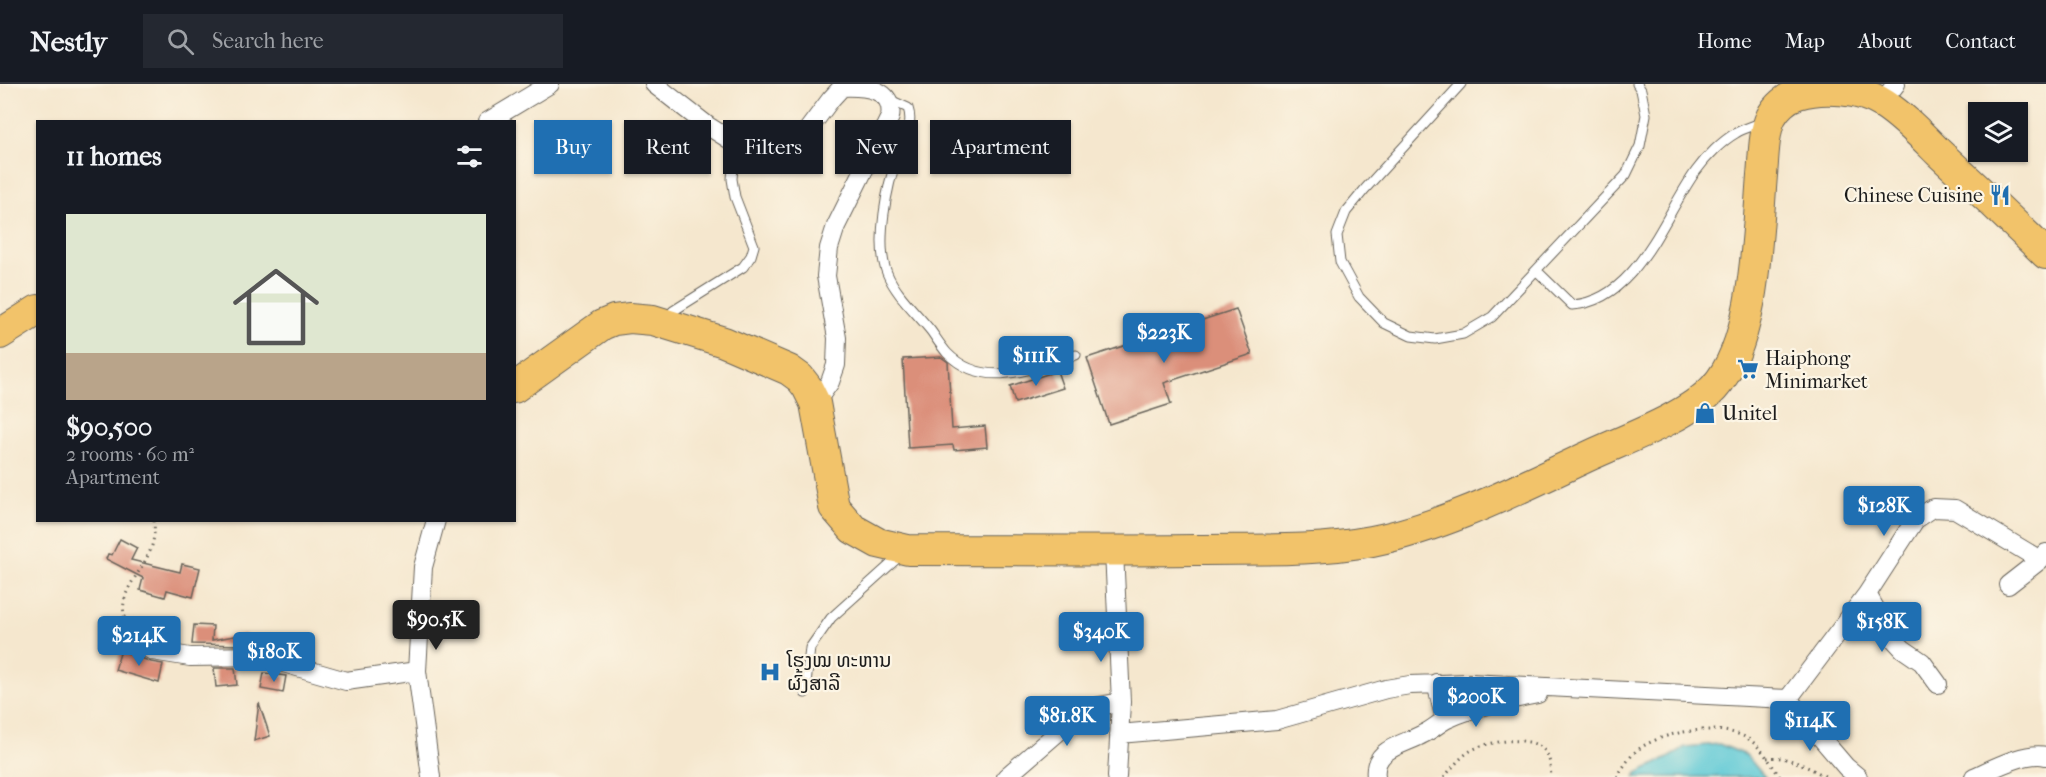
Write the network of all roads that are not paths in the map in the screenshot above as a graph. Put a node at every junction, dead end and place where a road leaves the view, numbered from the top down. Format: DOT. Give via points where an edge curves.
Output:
graph roads {
  1 [pos="550,84"];
  2 [pos="654,84"];
  3 [pos="1461,84"];
  4 [pos="1637,84"];
  5 [pos="1889,93"];
  6 [pos="887,98"];
  7 [pos="1770,119"];
  8 [pos="491,120"];
  9 [pos="815,120"];
  10 [pos="723,136"];
  11 [pos="732,174"];
  12 [pos="2046,254"];
  13 [pos="1537,272"];
  14 [pos="36,311"];
  15 [pos="669,324"];
  16 [pos="0,334"];
  17 [pos="1076,355"];
  18 [pos="516,387"];
  19 [pos="815,404"];
  20 [pos="435,522"];
  21 [pos="908,550"];
  22 [pos="1114,551"];
  23 [pos="2043,557"];
  24 [pos="2008,585"];
  25 [pos="1867,594"];
  26 [pos="131,639"];
  27 [pos="417,671"];
  28 [pos="1436,684"];
  29 [pos="1938,684"];
  30 [pos="1567,688"];
  31 [pos="805,693"];
  32 [pos="1788,699"];
  33 [pos="1121,702"];
  34 [pos="1445,720"];
  35 [pos="1119,734"];
  36 [pos="2046,756"];
  37 [pos="431,777"];
  38 [pos="1006,777"];
  39 [pos="1117,777"];
  40 [pos="1376,777"];
  41 [pos="1858,777"];
  42 [pos="1974,777"];
  1 -- 8 [label="street"];
  2 -- 10 [label="street"];
  3 -- 13 [label="lane" via="1346,212 1337,235 1340,262 1359,297 1384,323 1411,336 1435,339 1463,334 1492,317"];
  4 -- 13 [label="lane" via="1646,115 1640,146 1626,175"];
  5 -- 7 [label="highway" via="1815,90 1795,94"];
  5 -- 12 [label="highway" via="1909,124"];
  6 -- 9 [label="street" via="860,86 842,87"];
  6 -- 17 [label="lane" via="908,108 910,116 885,209 882,247 886,271 897,291 948,354 976,371 1014,374"];
  6 -- 19 [label="street" via="892,108 890,117 829,248 826,276 837,338 836,365"];
  7 -- 13 [label="lane" via="1736,133 1713,152 1696,171 1648,253 1601,297 1572,305"];
  7 -- 22 [label="highway" via="1754,270 1737,347 1713,389 1682,413 1438,522 1373,540 1302,549"];
  11 -- 15 [label="lane" via="735,197 754,246 751,256 742,267 673,311"];
  14 -- 16 [label="highway"];
  15 -- 18 [label="highway" via="642,318 608,322"];
  15 -- 19 [label="highway" via="752,352 789,370 807,387"];
  19 -- 21 [label="highway" via="834,507 853,529 878,543"];
  20 -- 27 [label="street" via="423,567"];
  21 -- 22 [label="highway"];
  21 -- 31 [label="lane" via="831,618 810,648"];
  22 -- 33 [label="street"];
  23 -- 24 [label="street"];
  23 -- 25 [label="street" via="1955,509 1933,508 1915,520"];
  25 -- 29 [label="street" via="1890,635 1922,662"];
  25 -- 32 [label="street"];
  26 -- 27 [label="street" via="153,651 190,657 259,656 346,681"];
  27 -- 37 [label="street"];
  28 -- 30 [label="street"];
  28 -- 34 [label="street"];
  28 -- 35 [label="street" via="1386,689 1277,720"];
  30 -- 32 [label="street"];
  30 -- 34 [label="street" via="1492,703"];
  32 -- 41 [label="street"];
  33 -- 35 [label="street"];
  33 -- 38 [label="street" via="1079,714"];
  34 -- 40 [label="street" via="1421,736 1386,751 1375,766"];
  35 -- 39 [label="street"];
  36 -- 42 [label="street" via="2039,754 2006,763"];
}
